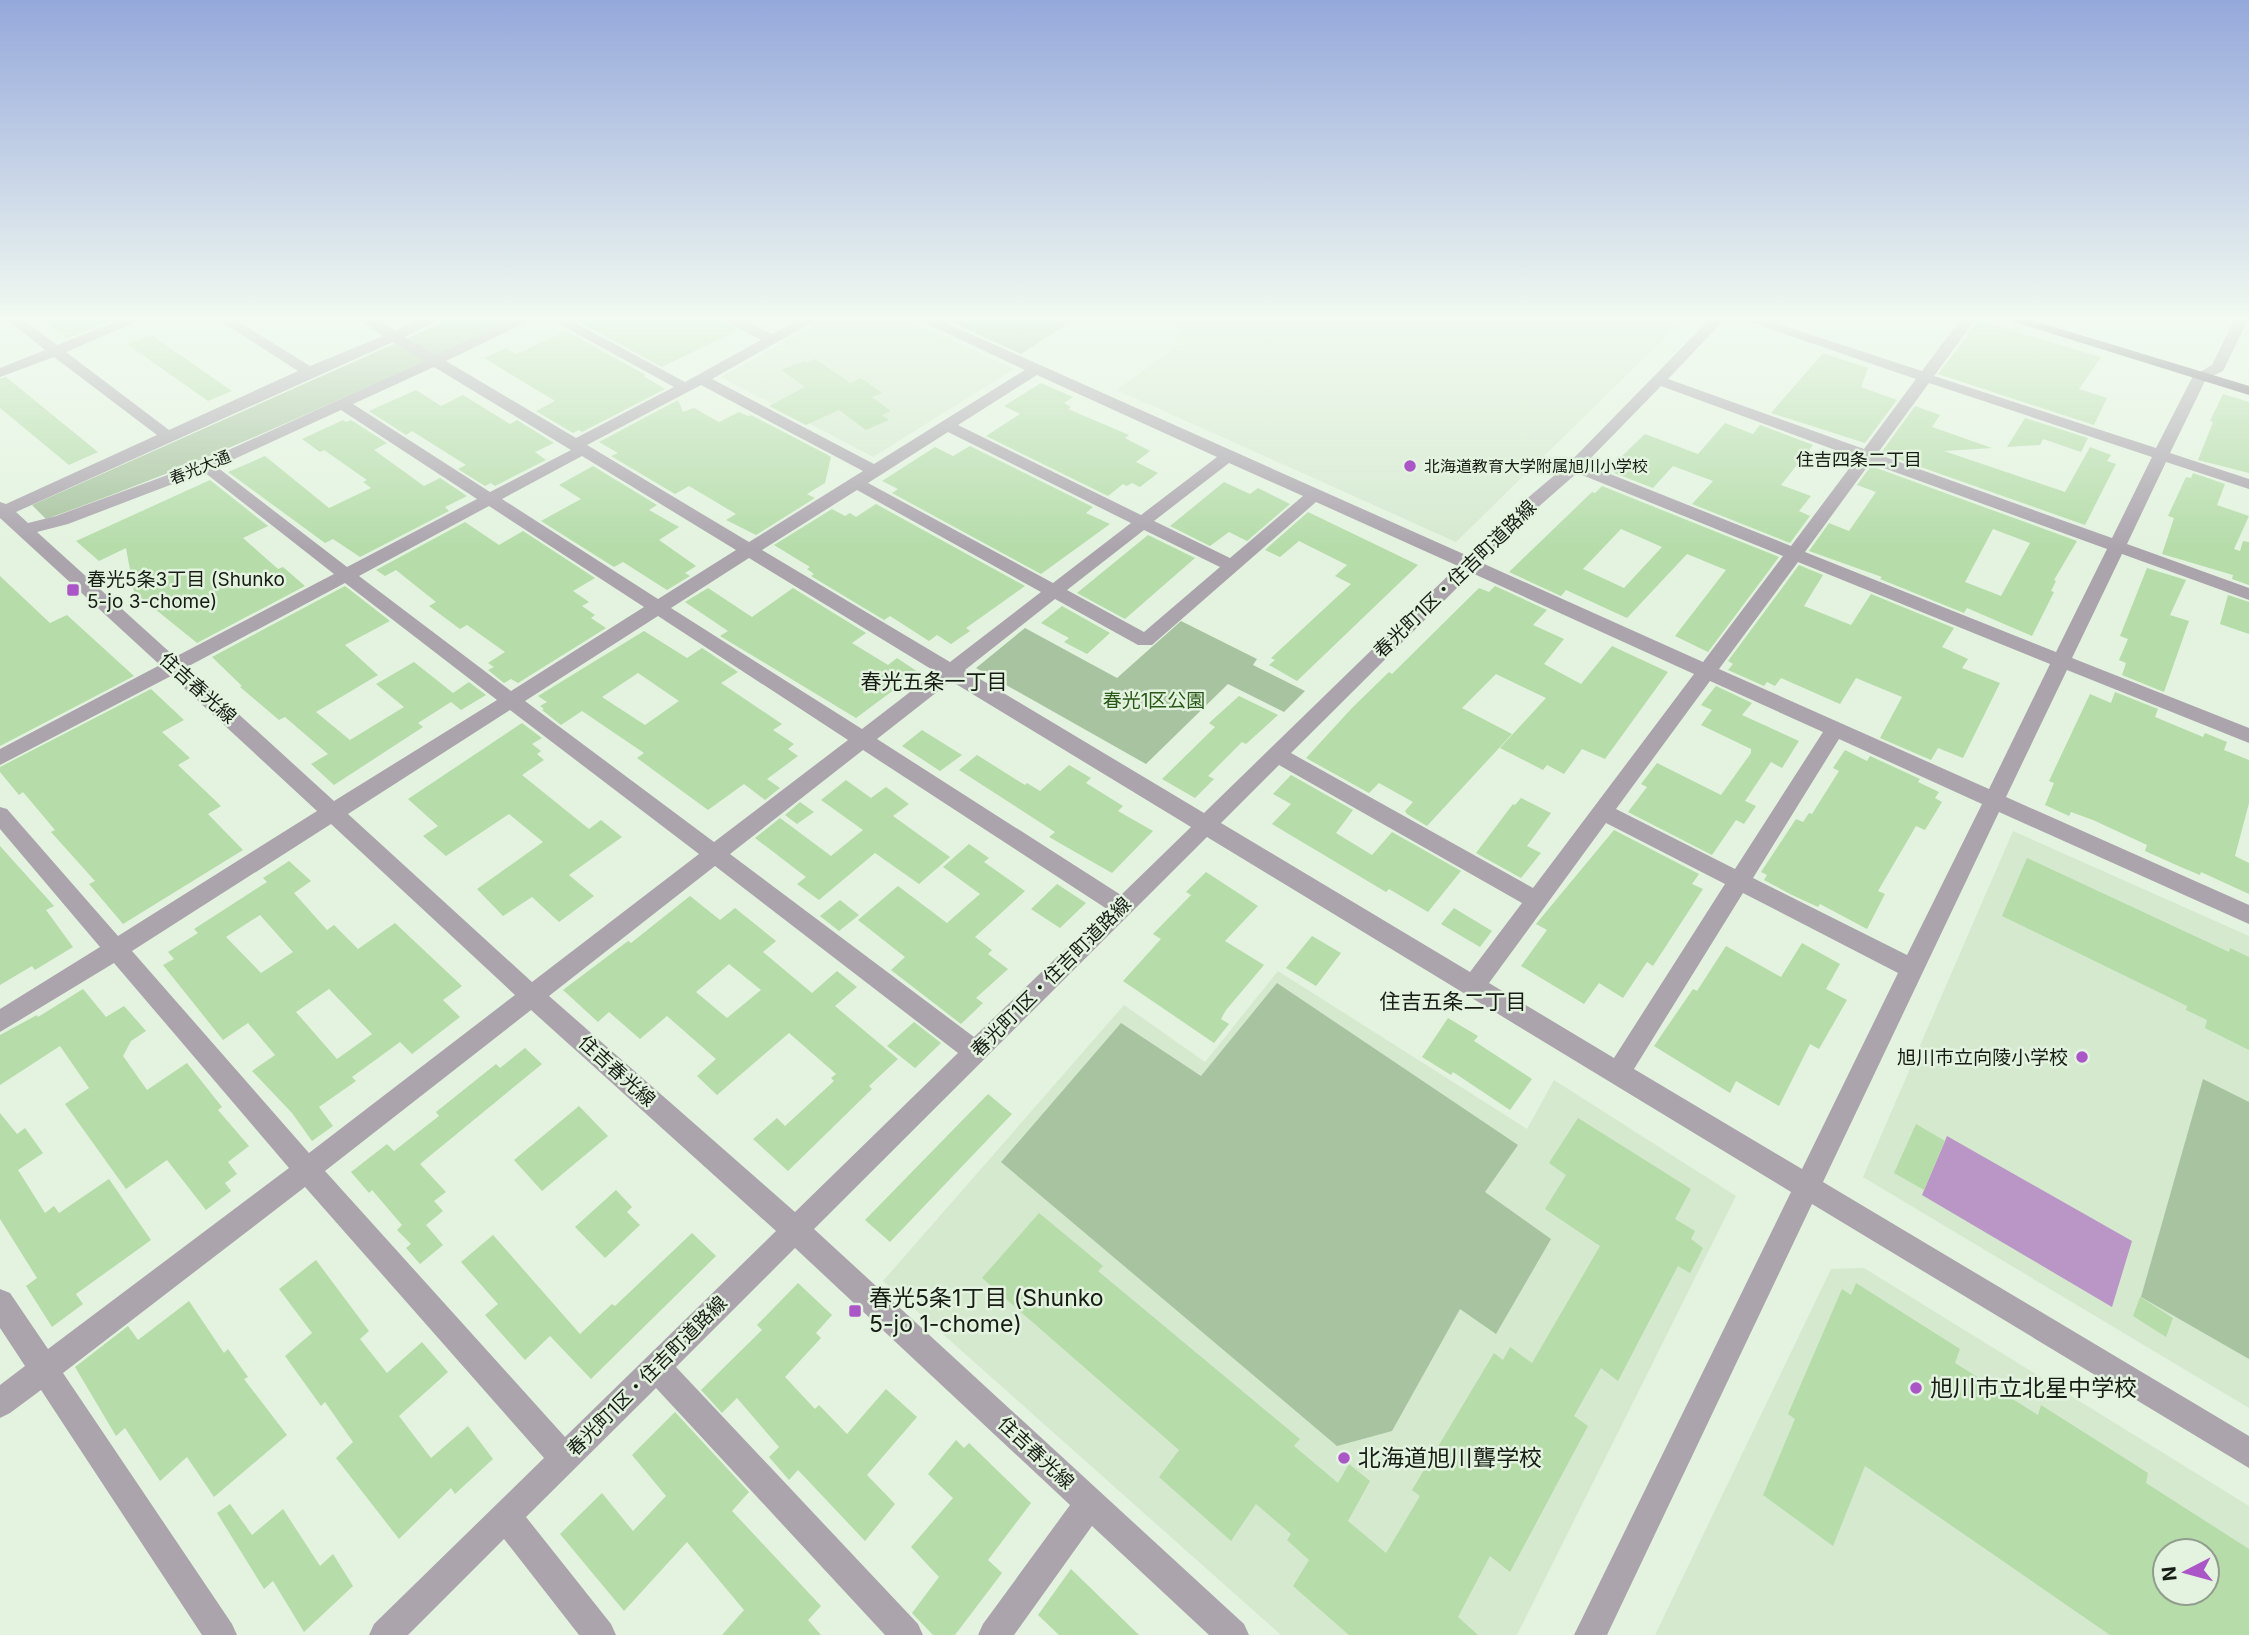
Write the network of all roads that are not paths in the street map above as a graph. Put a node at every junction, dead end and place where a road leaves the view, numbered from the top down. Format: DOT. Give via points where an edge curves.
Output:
graph roads {
  1 [pos="115,396"];
  2 [pos="257,396"];
  3 [pos="359,396"];
  4 [pos="493,396"];
  5 [pos="668,396"];
  6 [pos="734,396"];
  7 [pos="994,396"];
  8 [pos="1094,396"];
  9 [pos="1645,396"];
  10 [pos="1702,396"];
  11 [pos="1909,396"];
  12 [pos="1982,396"];
  13 [pos="2195,396"];
  14 [pos="342,404"];
  15 [pos="948,426"];
  16 [pos="169,437"];
  17 [pos="579,448"];
  18 [pos="2161,455"];
  19 [pos="1228,456"];
  20 [pos="1867,457"];
  21 [pos="206,466"];
  22 [pos="1575,466"];
  23 [pos="876,471"];
  24 [pos="857,483"];
  25 [pos="2249,484"];
  26 [pos="1314,495"];
  27 [pos="487,499"];
  28 [pos="1,510"];
  29 [pos="1142,522"];
  30 [pos="23,530"];
  31 [pos="2116,547"];
  32 [pos="750,551"];
  33 [pos="1794,554"];
  34 [pos="1468,565"];
  35 [pos="1231,566"];
  36 [pos="343,574"];
  37 [pos="1054,591"];
  38 [pos="2249,594"];
  39 [pos="660,608"];
  40 [pos="2061,661"];
  41 [pos="174,666"];
  42 [pos="950,672"];
  43 [pos="1709,672"];
  44 [pos="511,701"];
  45 [pos="1835,729"];
  46 [pos="2249,736"];
  47 [pos="862,739"];
  48 [pos="1277,754"];
  49 [pos="0,758"];
  50 [pos="1993,801"];
  51 [pos="1603,812"];
  52 [pos="334,813"];
  53 [pos="0,815"];
  54 [pos="1206,825"];
  55 [pos="715,852"];
  56 [pos="1738,880"];
  57 [pos="1537,901"];
  58 [pos="1122,907"];
  59 [pos="2249,915"];
  60 [pos="117,949"];
  61 [pos="1914,970"];
  62 [pos="1472,987"];
  63 [pos="531,995"];
  64 [pos="0,1023"];
  65 [pos="975,1052"];
  66 [pos="1617,1075"];
  67 [pos="307,1170"];
  68 [pos="1808,1187"];
  69 [pos="795,1230"];
  70 [pos="0,1303"];
  71 [pos="656,1367"];
  72 [pos="44,1370"];
  73 [pos="0,1403"];
  74 [pos="2249,1453"];
  75 [pos="564,1458"];
  76 [pos="1090,1503"];
  77 [pos="505,1516"];
  78 [pos="221,1635"];
  79 [pos="385,1635"];
  80 [pos="600,1635"];
  81 [pos="907,1635"];
  82 [pos="994,1635"];
  83 [pos="1233,1635"];
  84 [pos="1590,1635"];
  1 -- 16 [label="street"];
  2 -- 16 [label="street"];
  3 -- 14 [label="street, 春光大通"];
  4 -- 17 [label="street"];
  5 -- 17 [label="street"];
  6 -- 23 [label="street"];
  7 -- 15 [label="street"];
  8 -- 19 [label="street"];
  9 -- 22 [label="street, 春光町1区・住吉町道路線"];
  10 -- 20 [label="street"];
  11 -- 20 [label="street"];
  12 -- 18 [label="street"];
  13 -- 18 [label="street"];
  14 -- 21 [label="street, 春光大通"];
  14 -- 27 [label="street"];
  15 -- 23 [label="street"];
  15 -- 29 [label="street"];
  16 -- 28 [label="street"];
  17 -- 27 [label="street"];
  17 -- 32 [label="street"];
  18 -- 25 [label="street"];
  18 -- 31 [label="street"];
  19 -- 26 [label="street"];
  19 -- 29 [label="street"];
  20 -- 31 [label="street"];
  20 -- 33 [label="street"];
  21 -- 30 [label="street, 春光大通"];
  21 -- 36 [label="street"];
  22 -- 33 [label="street"];
  22 -- 34 [label="street, 春光町1区・住吉町道路線"];
  23 -- 24 [label="street"];
  24 -- 32 [label="street"];
  24 -- 37 [label="street"];
  26 -- 34 [label="street"];
  26 -- 35 [label="street"];
  27 -- 36 [label="street"];
  27 -- 39 [label="street"];
  28 -- 30 [label="street, 住吉春光線"];
  29 -- 35 [label="street"];
  29 -- 37 [label="street"];
  30 -- 41 [label="street, 住吉春光線"];
  31 -- 38 [label="street"];
  31 -- 40 [label="street"];
  32 -- 39 [label="street"];
  32 -- 42 [label="street"];
  33 -- 40 [label="street"];
  33 -- 43 [label="street"];
  34 -- 43 [label="street"];
  34 -- 48 [label="street, 春光町1区・住吉町道路線"];
  35 -- 37 [label="street" via="1145,641"];
  36 -- 41 [label="street"];
  36 -- 44 [label="street"];
  37 -- 42 [label="street"];
  39 -- 44 [label="street"];
  39 -- 47 [label="street"];
  40 -- 46 [label="street"];
  40 -- 50 [label="street"];
  41 -- 49 [label="street"];
  41 -- 52 [label="street, 住吉春光線"];
  42 -- 47 [label="street"];
  42 -- 54 [label="street"];
  43 -- 45 [label="street"];
  43 -- 51 [label="street"];
  44 -- 52 [label="street"];
  44 -- 55 [label="street"];
  45 -- 50 [label="street"];
  45 -- 56 [label="street"];
  47 -- 55 [label="street"];
  47 -- 58 [label="street"];
  48 -- 54 [label="street, 春光町1区・住吉町道路線"];
  48 -- 57 [label="street"];
  50 -- 59 [label="street"];
  50 -- 61 [label="street"];
  51 -- 56 [label="street"];
  51 -- 57 [label="street"];
  52 -- 60 [label="street"];
  52 -- 63 [label="street, 住吉春光線"];
  53 -- 60 [label="street"];
  54 -- 58 [label="street, 春光町1区・住吉町道路線"];
  54 -- 62 [label="street"];
  55 -- 63 [label="street"];
  55 -- 65 [label="street"];
  56 -- 61 [label="street"];
  56 -- 66 [label="street"];
  57 -- 62 [label="street"];
  58 -- 65 [label="street, 春光町1区・住吉町道路線"];
  60 -- 64 [label="street"];
  60 -- 67 [label="street"];
  61 -- 68 [label="street"];
  62 -- 66 [label="street"];
  63 -- 67 [label="street"];
  63 -- 69 [label="street, 住吉春光線"];
  65 -- 69 [label="street, 春光町1区・住吉町道路線"];
  66 -- 68 [label="street"];
  67 -- 72 [label="street"];
  67 -- 75 [label="street"];
  68 -- 74 [label="street"];
  68 -- 84 [label="street"];
  69 -- 71 [label="street, 春光町1区・住吉町道路線"];
  69 -- 76 [label="street, 住吉春光線"];
  70 -- 72 [label="street"];
  71 -- 75 [label="street, 春光町1区・住吉町道路線"];
  71 -- 81 [label="street"];
  72 -- 73 [label="street"];
  72 -- 78 [label="street"];
  75 -- 77 [label="street, 春光町1区・住吉町道路線"];
  76 -- 82 [label="street"];
  76 -- 83 [label="street, 住吉春光線"];
  77 -- 79 [label="street, 春光町1区・住吉町道路線"];
  77 -- 80 [label="street"];
}
